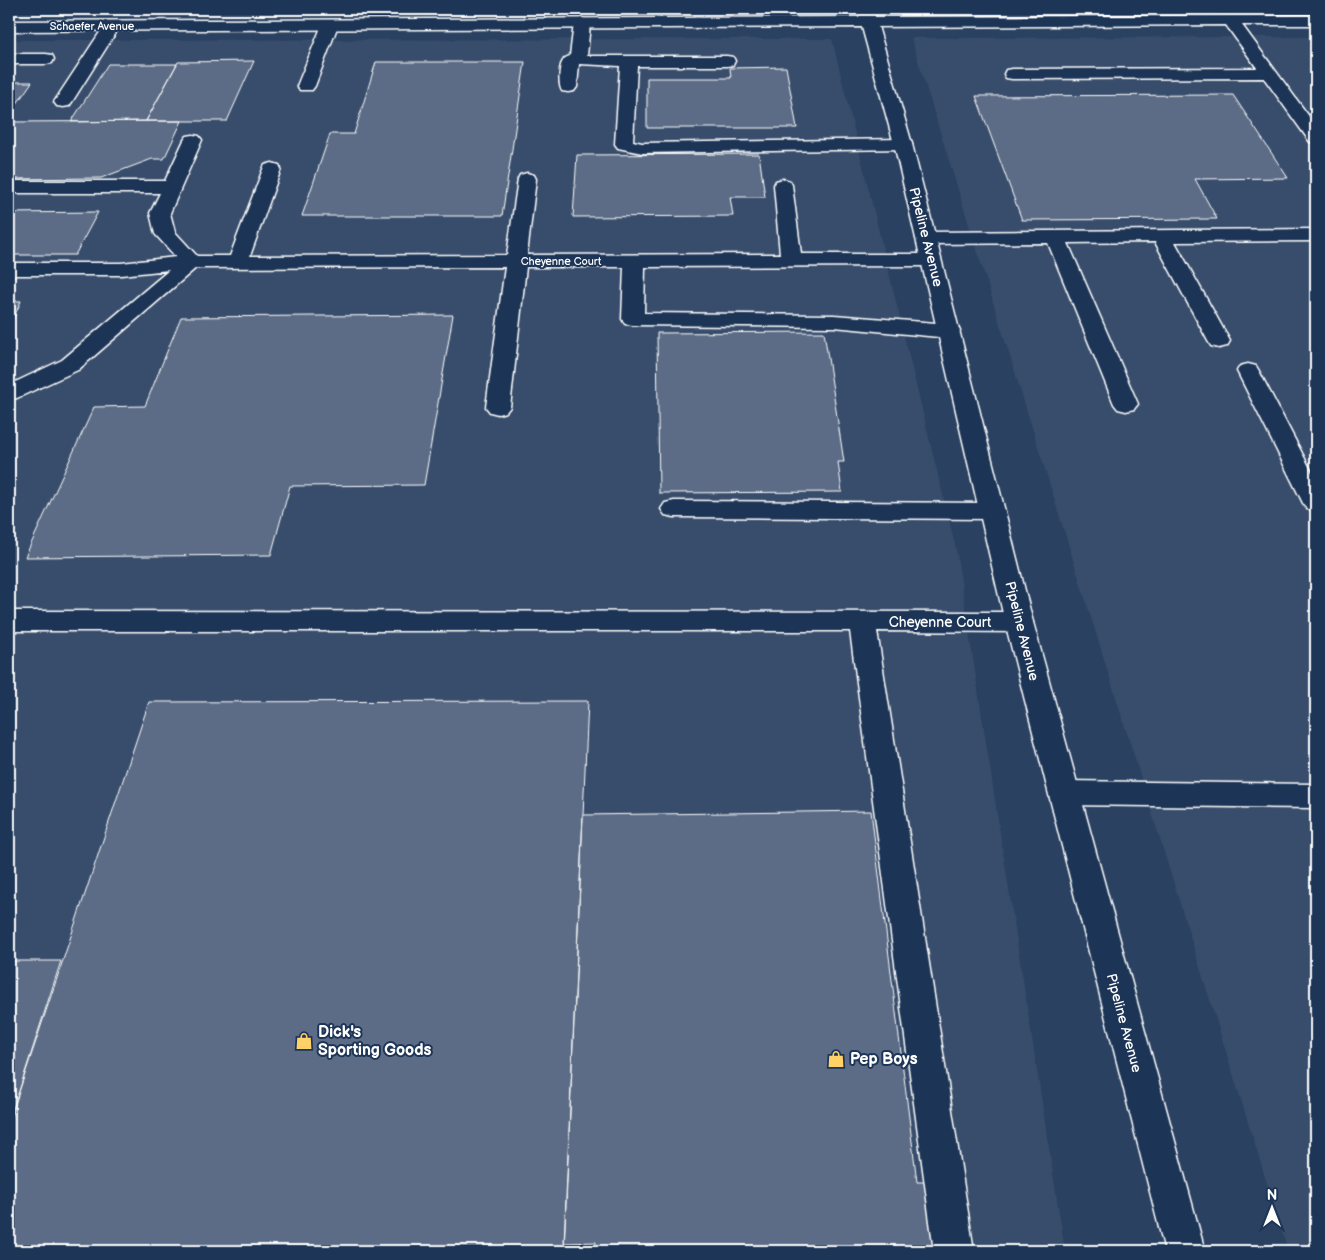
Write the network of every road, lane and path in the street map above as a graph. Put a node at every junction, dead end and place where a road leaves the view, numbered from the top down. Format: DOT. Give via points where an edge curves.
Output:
graph roads {
  1 [pos="867,15"];
  2 [pos="1071,15"];
  3 [pos="1230,20"];
  4 [pos="1316,20"];
  5 [pos="582,23"];
  6 [pos="330,24"];
  7 [pos="9,26"];
  8 [pos="112,26"];
  9 [pos="9,59"];
  10 [pos="46,59"];
  11 [pos="578,59"];
  12 [pos="727,60"];
  13 [pos="628,61"];
  14 [pos="1269,73"];
  15 [pos="1012,74"];
  16 [pos="306,86"];
  17 [pos="568,87"];
  18 [pos="63,102"];
  19 [pos="1316,138"];
  20 [pos="193,140"];
  21 [pos="903,144"];
  22 [pos="272,168"];
  23 [pos="527,179"];
  24 [pos="783,185"];
  25 [pos="9,187"];
  26 [pos="171,187"];
  27 [pos="1316,235"];
  28 [pos="1162,236"];
  29 [pos="1055,237"];
  30 [pos="928,249"];
  31 [pos="635,260"];
  32 [pos="791,260"];
  33 [pos="516,261"];
  34 [pos="191,262"];
  35 [pos="238,262"];
  36 [pos="9,269"];
  37 [pos="949,331"];
  38 [pos="1219,341"];
  39 [pos="1248,371"];
  40 [pos="9,393"];
  41 [pos="1126,404"];
  42 [pos="498,407"];
  43 [pos="1316,503"];
  44 [pos="674,509"];
  45 [pos="992,511"];
  46 [pos="9,621"];
  47 [pos="862,622"];
  48 [pos="1019,622"];
  49 [pos="1064,793"];
  50 [pos="1316,796"];
  51 [pos="954,1251"];
  52 [pos="1185,1251"];
  1 -- 2 [label="main road, Schaefer Avenue"];
  1 -- 5 [label="main road, Schaefer Avenue"];
  1 -- 21 [label="main road, Pipeline Avenue"];
  2 -- 3 [label="main road, Schaefer Avenue"];
  3 -- 4 [label="main road, Schaefer Avenue"];
  3 -- 14 [label="main road"];
  5 -- 6 [label="main road, Schaefer Avenue"];
  5 -- 11 [label="main road"];
  6 -- 8 [label="main road, Schaefer Avenue"];
  6 -- 16 [label="main road"];
  7 -- 8 [label="main road, Schaefer Avenue"];
  8 -- 18 [label="main road"];
  9 -- 10 [label="main road"];
  11 -- 13 [label="main road"];
  11 -- 17 [label="main road" via="570,62"];
  12 -- 13 [label="main road"];
  13 -- 21 [label="main road" via="624,144 642,148"];
  14 -- 15 [label="main road"];
  14 -- 19 [label="main road"];
  20 -- 26 [label="main road"];
  21 -- 30 [label="main road, Pipeline Avenue"];
  22 -- 35 [label="main road"];
  23 -- 33 [label="main road"];
  24 -- 32 [label="main road"];
  25 -- 26 [label="main road"];
  26 -- 34 [label="main road" via="161,208 165,234"];
  27 -- 28 [label="main road, Cheyenne Court"];
  28 -- 29 [label="main road, Cheyenne Court"];
  28 -- 38 [label="main road"];
  29 -- 30 [label="main road, Cheyenne Court"];
  29 -- 41 [label="main road"];
  30 -- 32 [label="main road, Cheyenne Court"];
  30 -- 37 [label="main road, Pipeline Avenue"];
  31 -- 32 [label="main road, Cheyenne Court"];
  31 -- 33 [label="main road, Cheyenne Court"];
  31 -- 37 [label="main road" via="633,319 834,321"];
  33 -- 35 [label="main road, Cheyenne Court"];
  33 -- 42 [label="main road"];
  34 -- 35 [label="main road, Cheyenne Court"];
  34 -- 36 [label="main road, Cheyenne Court" via="121,269"];
  34 -- 40 [label="main road" via="70,365"];
  37 -- 45 [label="main road, Pipeline Avenue"];
  39 -- 43 [label="main road"];
  44 -- 45 [label="main road"];
  45 -- 48 [label="main road, Pipeline Avenue"];
  46 -- 47 [label="main road, Cheyenne Court"];
  47 -- 48 [label="main road, Cheyenne Court"];
  47 -- 51 [label="main road"];
  48 -- 49 [label="main road, Pipeline Avenue"];
  49 -- 50 [label="main road"];
  49 -- 52 [label="main road, Pipeline Avenue"];
}
